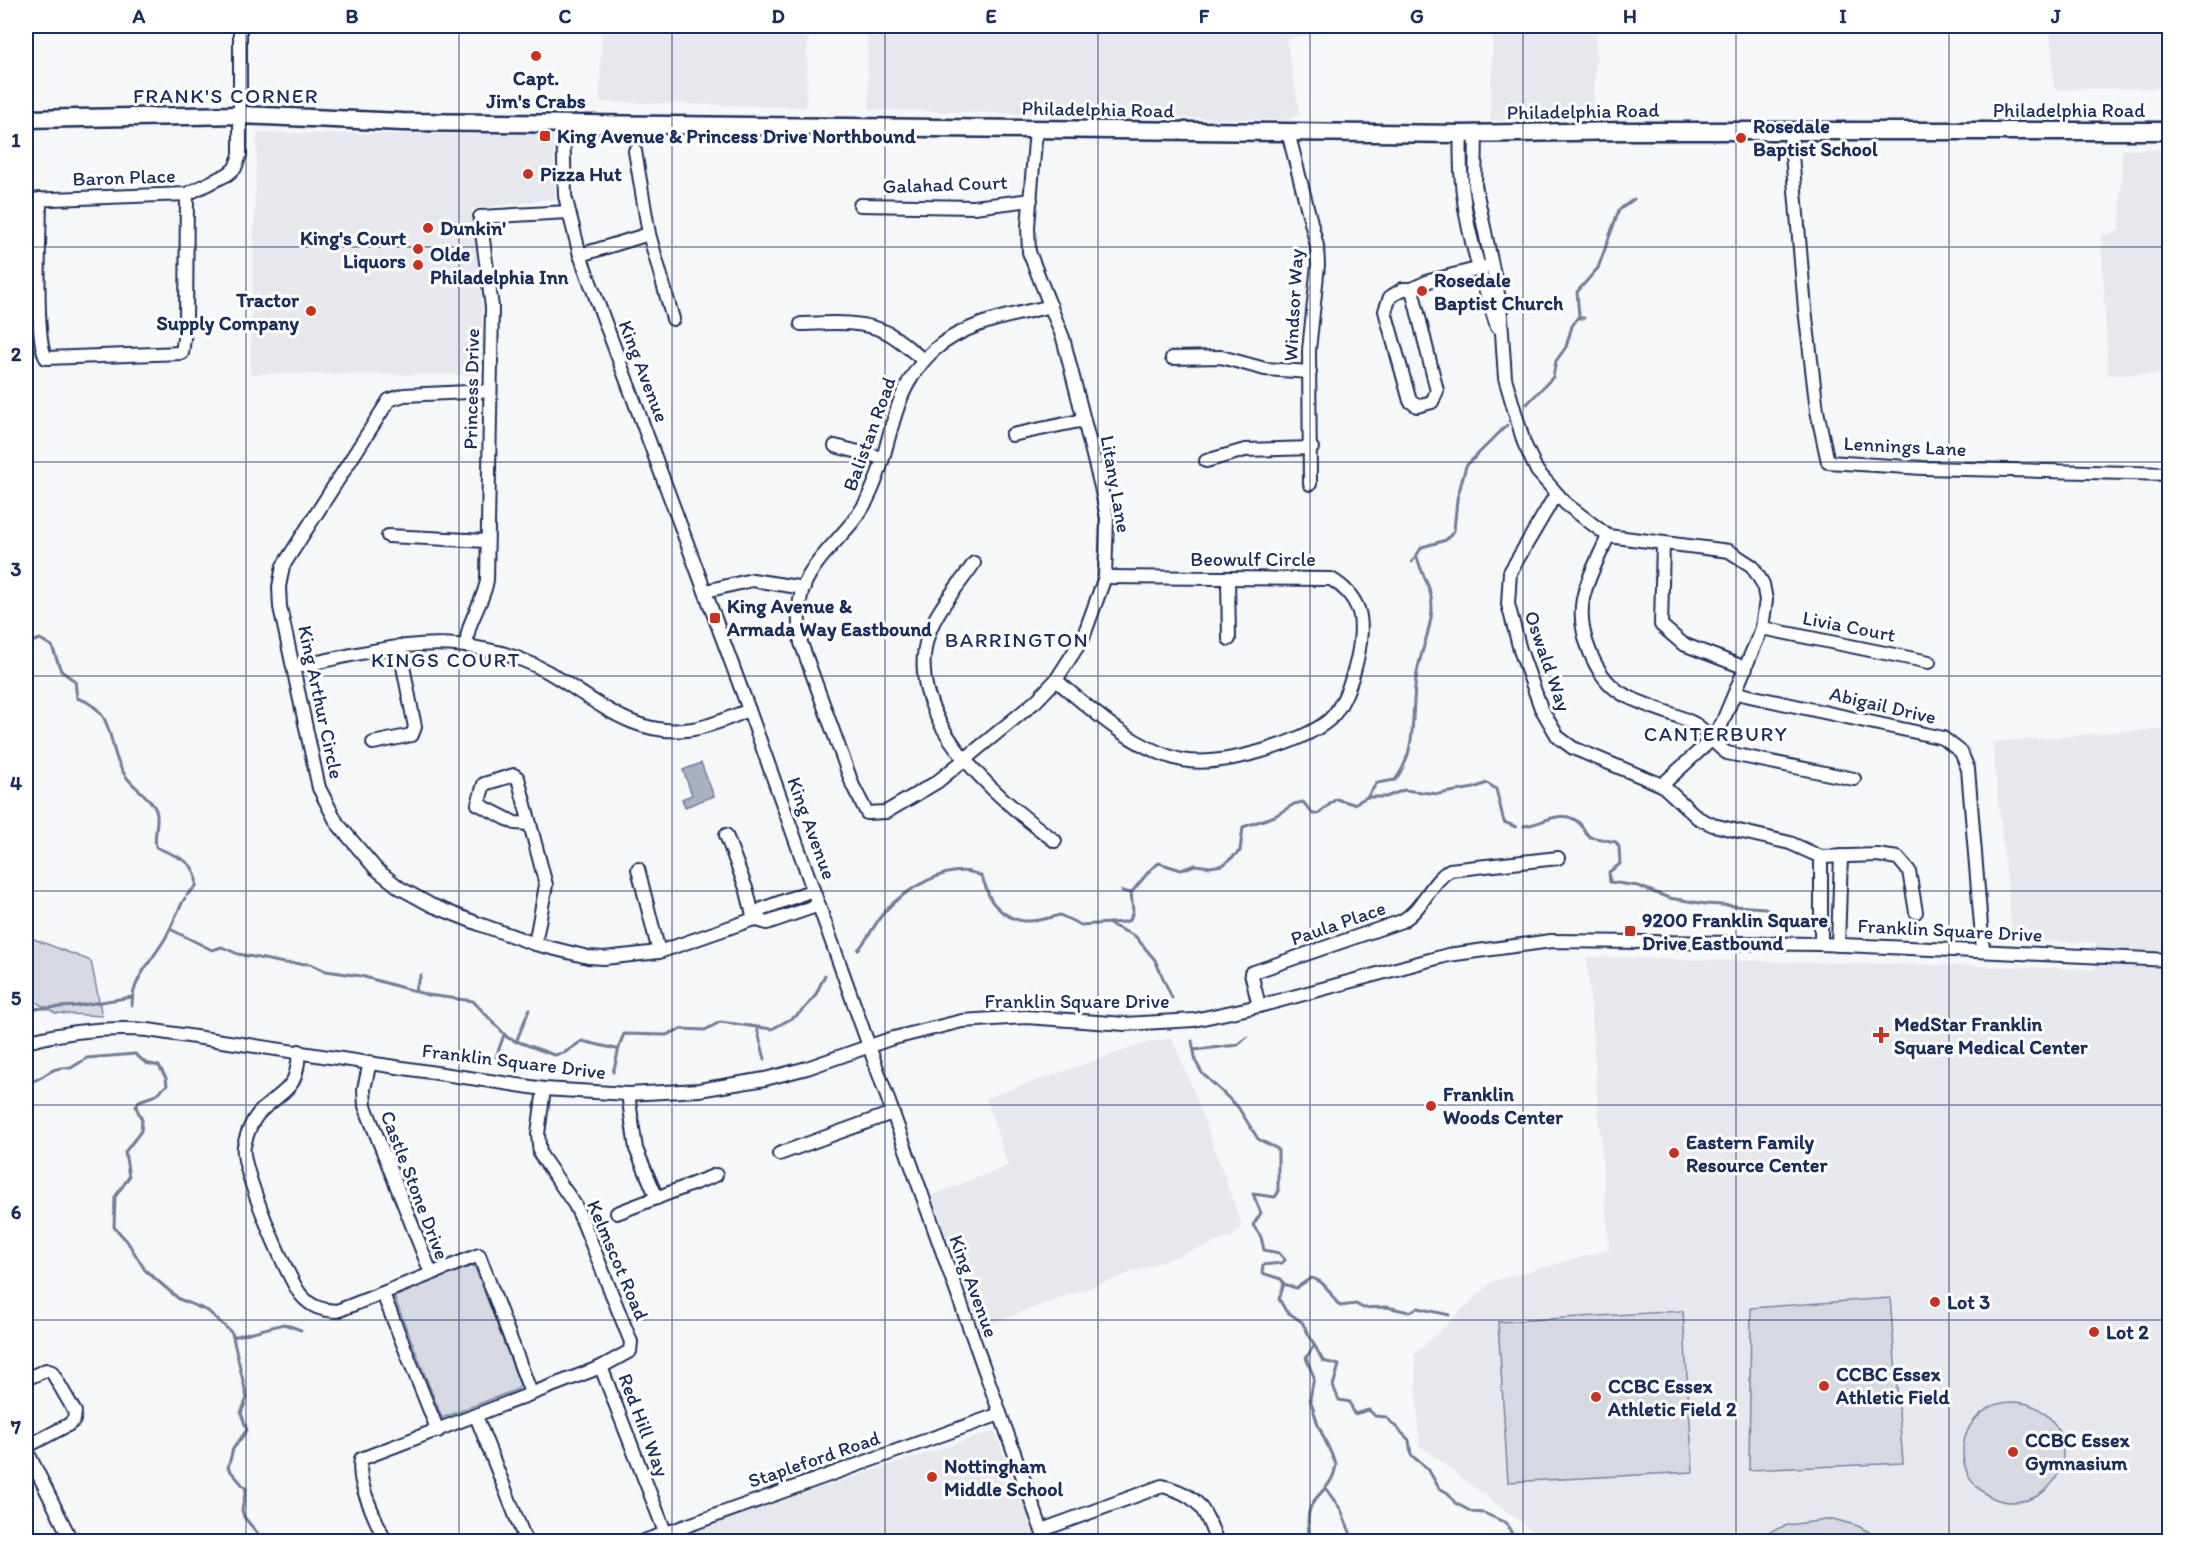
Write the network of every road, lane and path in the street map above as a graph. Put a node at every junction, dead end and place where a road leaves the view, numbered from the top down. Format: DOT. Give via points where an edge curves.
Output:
graph roads {
  1 [pos="240,26"];
  2 [pos="240,115"];
  3 [pos="26,119"];
  4 [pos="563,124"];
  5 [pos="1036,129"];
  6 [pos="1790,131"];
  7 [pos="2169,131"];
  8 [pos="1288,132"];
  9 [pos="1469,134"];
  10 [pos="635,150"];
  11 [pos="188,194"];
  12 [pos="40,199"];
  13 [pos="26,200"];
  14 [pos="1031,200"];
  15 [pos="860,205"];
  16 [pos="568,212"];
  17 [pos="649,234"];
  18 [pos="580,255"];
  19 [pos="1492,265"];
  20 [pos="1478,268"];
  21 [pos="1412,289"];
  22 [pos="1051,306"];
  23 [pos="672,319"];
  24 [pos="801,324"];
  25 [pos="1503,345"];
  26 [pos="1172,358"];
  27 [pos="924,360"];
  28 [pos="1310,372"];
  29 [pos="490,391"];
  30 [pos="1084,420"];
  31 [pos="1012,435"];
  32 [pos="835,446"];
  33 [pos="1312,448"];
  34 [pos="882,458"];
  35 [pos="1206,461"];
  36 [pos="2169,474"];
  37 [pos="1310,484"];
  38 [pos="1556,494"];
  39 [pos="1608,536"];
  40 [pos="388,537"];
  41 [pos="487,541"];
  42 [pos="1663,543"];
  43 [pos="974,563"];
  44 [pos="1105,577"];
  45 [pos="1228,578"];
  46 [pos="804,588"];
  47 [pos="706,591"];
  48 [pos="1762,628"];
  49 [pos="1228,639"];
  50 [pos="399,646"];
  51 [pos="467,646"];
  52 [pos="1929,662"];
  53 [pos="294,667"];
  54 [pos="1746,668"];
  55 [pos="1056,680"];
  56 [pos="1736,693"];
  57 [pos="749,710"];
  58 [pos="1710,741"];
  59 [pos="373,743"];
  60 [pos="964,760"];
  61 [pos="1854,779"];
  62 [pos="1662,785"];
  63 [pos="867,813"];
  64 [pos="530,824"];
  65 [pos="726,835"];
  66 [pos="1055,842"];
  67 [pos="1841,856"];
  68 [pos="1821,857"];
  69 [pos="1558,858"];
  70 [pos="638,869"];
  71 [pos="813,890"];
  72 [pos="819,905"];
  73 [pos="1916,912"];
  74 [pos="754,920"];
  75 [pos="535,944"];
  76 [pos="1821,944"];
  77 [pos="1838,945"];
  78 [pos="1983,950"];
  79 [pos="659,952"];
  80 [pos="2169,960"];
  81 [pos="1259,1006"];
  82 [pos="26,1042"];
  83 [pos="869,1047"];
  84 [pos="299,1052"];
  85 [pos="370,1062"];
  86 [pos="544,1089"];
  87 [pos="628,1094"];
  88 [pos="892,1113"];
  89 [pos="779,1154"];
  90 [pos="716,1175"];
  91 [pos="657,1198"];
  92 [pos="617,1213"];
  93 [pos="431,1273"];
  94 [pos="383,1294"];
  95 [pos="601,1367"];
  96 [pos="26,1379"];
  97 [pos="531,1393"];
  98 [pos="1000,1414"];
  99 [pos="476,1416"];
  100 [pos="438,1431"];
  101 [pos="26,1448"];
  102 [pos="665,1532"];
  103 [pos="1044,1536"];
  104 [pos="70,1538"];
  105 [pos="385,1542"];
  106 [pos="526,1542"];
  107 [pos="641,1542"];
  108 [pos="1217,1542"];
  1 -- 2 [label="street"];
  2 -- 3 [label="main road, Philadelphia Road"];
  2 -- 4 [label="main road, Philadelphia Road"];
  2 -- 11 [label="street, Baron Place" via="240,155 235,168"];
  4 -- 5 [label="main road, Philadelphia Road"];
  4 -- 16 [label="street, King Avenue" via="563,182"];
  5 -- 8 [label="main road, Philadelphia Road"];
  5 -- 14 [label="street, Litany Lane"];
  6 -- 7 [label="main road, Philadelphia Road"];
  6 -- 9 [label="main road, Philadelphia Road"];
  6 -- 36 [label="street, Lennings Lane" via="1805,309 1817,411 1828,462"];
  8 -- 9 [label="main road, Philadelphia Road"];
  8 -- 28 [label="street, Windsor Way" via="1317,246"];
  9 -- 19 [label="street"];
  9 -- 20 [label="street" via="1462,198"];
  10 -- 17 [label="street"];
  11 -- 12 [label="street, Baron Place"];
  11 -- 12 [label="street" via="182,353 135,356 46,358 40,324"];
  12 -- 13 [label="street, Baron Place"];
  14 -- 15 [label="street, Galahad Court" via="974,207"];
  14 -- 22 [label="street, Litany Lane" via="1029,252"];
  16 -- 18 [label="street, King Avenue"];
  16 -- 29 [label="street, Princess Drive" via="480,217 492,307"];
  17 -- 18 [label="street"];
  17 -- 23 [label="street"];
  18 -- 47 [label="street, King Avenue"];
  19 -- 20 [label="street"];
  19 -- 25 [label="street"];
  20 -- 21 [label="street"];
  20 -- 25 [label="street"];
  21 -- 21 [label="street" via="1437,391 1432,402 1417,406 1410,401 1385,311 1394,293"];
  22 -- 27 [label="street, Balistan Road" via="964,330"];
  22 -- 30 [label="street, Litany Lane"];
  24 -- 27 [label="street" via="877,328"];
  25 -- 38 [label="street" via="1505,378 1524,443 1537,471"];
  26 -- 28 [label="street" via="1221,357 1265,369"];
  27 -- 34 [label="street, Balistan Road" via="899,398"];
  28 -- 33 [label="street, Windsor Way"];
  29 -- 41 [label="street, Princess Drive"];
  29 -- 53 [label="street, King Arthur Circle" via="404,395 389,400 383,407 283,566 280,601"];
  30 -- 31 [label="street"];
  30 -- 44 [label="street, Litany Lane" via="1107,518"];
  32 -- 34 [label="street"];
  33 -- 35 [label="street" via="1245,450"];
  33 -- 37 [label="street, Windsor Way"];
  34 -- 46 [label="street, Balistan Road" via="860,512"];
  38 -- 39 [label="street"];
  38 -- 62 [label="street, Oswald Way" via="1516,558 1508,584 1510,618 1534,689 1552,729 1566,744"];
  39 -- 42 [label="street"];
  39 -- 58 [label="street" via="1589,579 1582,611 1582,623 1599,671 1619,691 1693,723"];
  40 -- 41 [label="street"];
  41 -- 51 [label="street, Princess Drive" via="485,592 467,630"];
  42 -- 48 [label="street" via="1729,551 1747,561 1766,592"];
  42 -- 54 [label="street" via="1661,625 1683,644"];
  43 -- 60 [label="street" via="937,616 924,652 926,681 934,707"];
  44 -- 45 [label="street, Beowulf Circle"];
  44 -- 55 [label="street, Litany Lane" via="1083,638"];
  45 -- 49 [label="street"];
  45 -- 55 [label="street, Beowulf Circle" via="1331,579 1352,597 1360,623 1354,675 1345,700 1318,727 1243,757 1203,763 1182,760 1131,736"];
  46 -- 47 [label="street" via="752,580"];
  46 -- 63 [label="street, Balistan Road" via="798,619 803,649 853,786"];
  47 -- 57 [label="street, King Avenue"];
  48 -- 52 [label="street, Livia Court"];
  48 -- 54 [label="street"];
  50 -- 51 [label="street"];
  50 -- 53 [label="street"];
  50 -- 59 [label="street" via="415,727 412,735"];
  51 -- 57 [label="street" via="526,662 623,719 649,728 691,729"];
  53 -- 75 [label="street, King Arthur Circle" via="319,788 337,823 376,869 414,897"];
  54 -- 56 [label="street"];
  55 -- 60 [label="street, Litany Lane"];
  56 -- 58 [label="street"];
  56 -- 78 [label="street, Abigail Drive" via="1943,738 1961,752 1968,769"];
  57 -- 71 [label="street, King Avenue"];
  58 -- 61 [label="street" via="1735,756"];
  58 -- 62 [label="street"];
  60 -- 63 [label="street, Litany Lane" via="904,803 886,812"];
  60 -- 66 [label="street" via="1010,808"];
  62 -- 68 [label="street, Oswald Way" via="1698,818 1713,825 1790,843"];
  64 -- 64 [label="street" via="518,778 514,775 484,784 478,804 515,823"];
  64 -- 75 [label="street" via="546,885"];
  65 -- 74 [label="street"];
  67 -- 68 [label="street, Oswald Way"];
  67 -- 73 [label="street, Oswald Way" via="1898,858 1909,871"];
  67 -- 77 [label="street"];
  68 -- 76 [label="street"];
  69 -- 81 [label="street, Paula Place" via="1450,870 1402,921 1251,973"];
  70 -- 79 [label="street"];
  71 -- 72 [label="street, King Avenue"];
  71 -- 74 [label="street, King Arthur Circle" via="762,909"];
  72 -- 74 [label="street, King Arthur Circle" via="767,923"];
  72 -- 83 [label="street, King Avenue"];
  74 -- 79 [label="street, King Arthur Circle"];
  75 -- 79 [label="street, King Arthur Circle" via="604,958"];
  76 -- 77 [label="street, Franklin Square Drive"];
  76 -- 81 [label="street, Franklin Square Drive" via="1629,940 1530,944 1407,964"];
  77 -- 78 [label="street, Franklin Square Drive"];
  78 -- 80 [label="street, Franklin Square Drive"];
  81 -- 83 [label="street, Franklin Square Drive" via="1194,1020 1146,1024 993,1018 923,1029"];
  82 -- 84 [label="street, Franklin Square Drive" via="72,1031 128,1029"];
  83 -- 87 [label="street, Franklin Square Drive" via="745,1083"];
  83 -- 88 [label="street, King Avenue"];
  84 -- 85 [label="street, Franklin Square Drive"];
  84 -- 94 [label="street, Castle Stone Drive" via="293,1083 254,1119 243,1148 244,1163 285,1268 309,1303 337,1311"];
  85 -- 86 [label="street, Franklin Square Drive"];
  85 -- 93 [label="street, Castle Stone Drive" via="365,1106"];
  86 -- 87 [label="street, Franklin Square Drive"];
  86 -- 95 [label="street, Kelmscot Road" via="538,1134 540,1154 575,1205 631,1342 630,1351"];
  87 -- 91 [label="street" via="636,1149"];
  88 -- 89 [label="street"];
  88 -- 98 [label="street, King Avenue"];
  90 -- 91 [label="street"];
  91 -- 92 [label="street"];
  93 -- 94 [label="street, Castle Stone Drive"];
  93 -- 97 [label="street" via="479,1255"];
  94 -- 100 [label="street"];
  95 -- 97 [label="street, Red Hill Way"];
  95 -- 102 [label="street, Red Hill Way"];
  96 -- 101 [label="street" via="45,1370 52,1372 75,1416 68,1425"];
  97 -- 99 [label="street, Red Hill Way"];
  98 -- 102 [label="street, Stapleford Road"];
  98 -- 103 [label="street, King Avenue"];
  99 -- 100 [label="street"];
  99 -- 106 [label="street"];
  100 -- 105 [label="street" via="362,1460 359,1470 363,1485"];
  101 -- 104 [label="street"];
  102 -- 107 [label="street, Stapleford Road"];
  103 -- 108 [label="street" via="1162,1486 1195,1498"];
}
